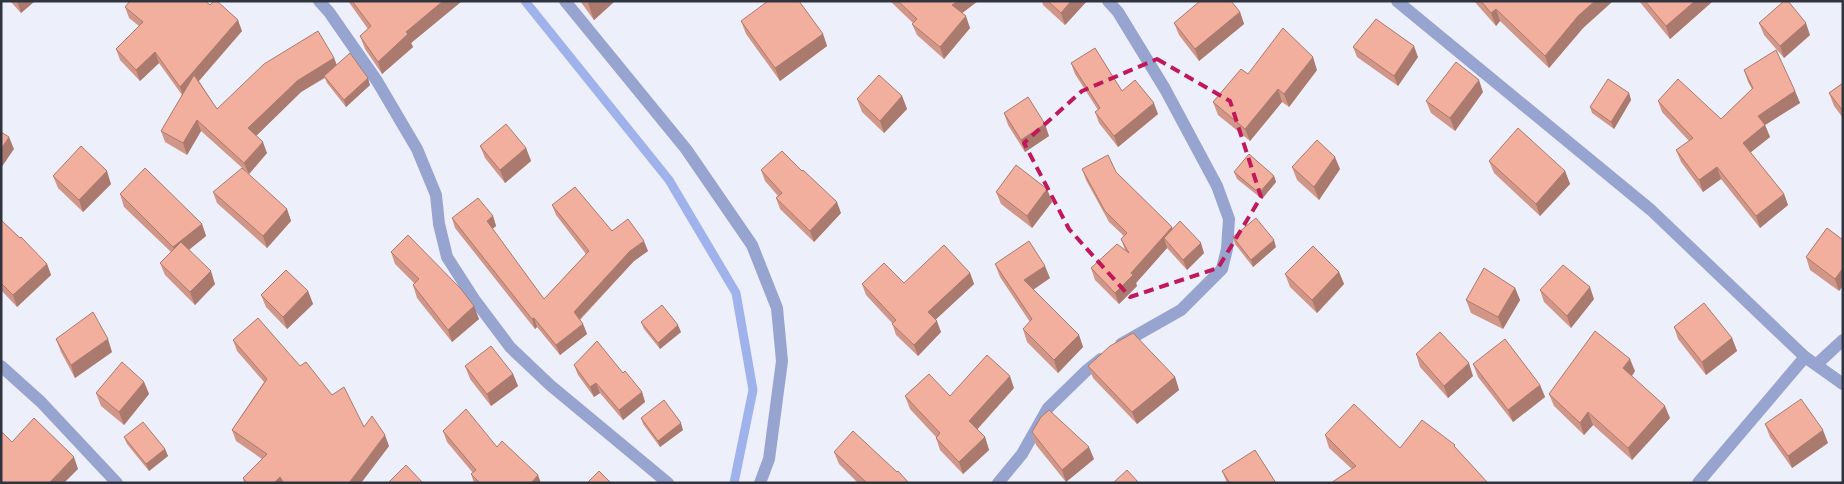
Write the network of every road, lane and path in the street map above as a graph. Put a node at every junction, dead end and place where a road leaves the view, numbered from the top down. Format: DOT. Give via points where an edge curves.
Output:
graph roads {
  1 [pos="319,1"];
  2 [pos="565,1"];
  3 [pos="1108,1"];
  4 [pos="1397,1"];
  5 [pos="1843,340"];
  6 [pos="1805,357"];
  7 [pos="1818,364"];
  8 [pos="1,366"];
  9 [pos="1843,384"];
  10 [pos="117,483"];
  11 [pos="668,483"];
  12 [pos="760,483"];
  13 [pos="998,483"];
  14 [pos="1698,483"];
  1 -- 11 [label="street" via="377,81 417,149 436,195 447,257 474,299 510,348"];
  2 -- 12 [label="street" via="686,149 752,245 777,308 782,362 769,459"];
  3 -- 13 [label="street" via="1165,89 1217,186 1229,219 1227,249 1222,269 1181,310 1110,352 1048,408 1022,454"];
  4 -- 6 [label="street" via="1652,210"];
  5 -- 7 [label="street"];
  6 -- 7 [label="street"];
  6 -- 14 [label="street"];
  7 -- 9 [label="street"];
  8 -- 10 [label="street" via="41,402"];
}
